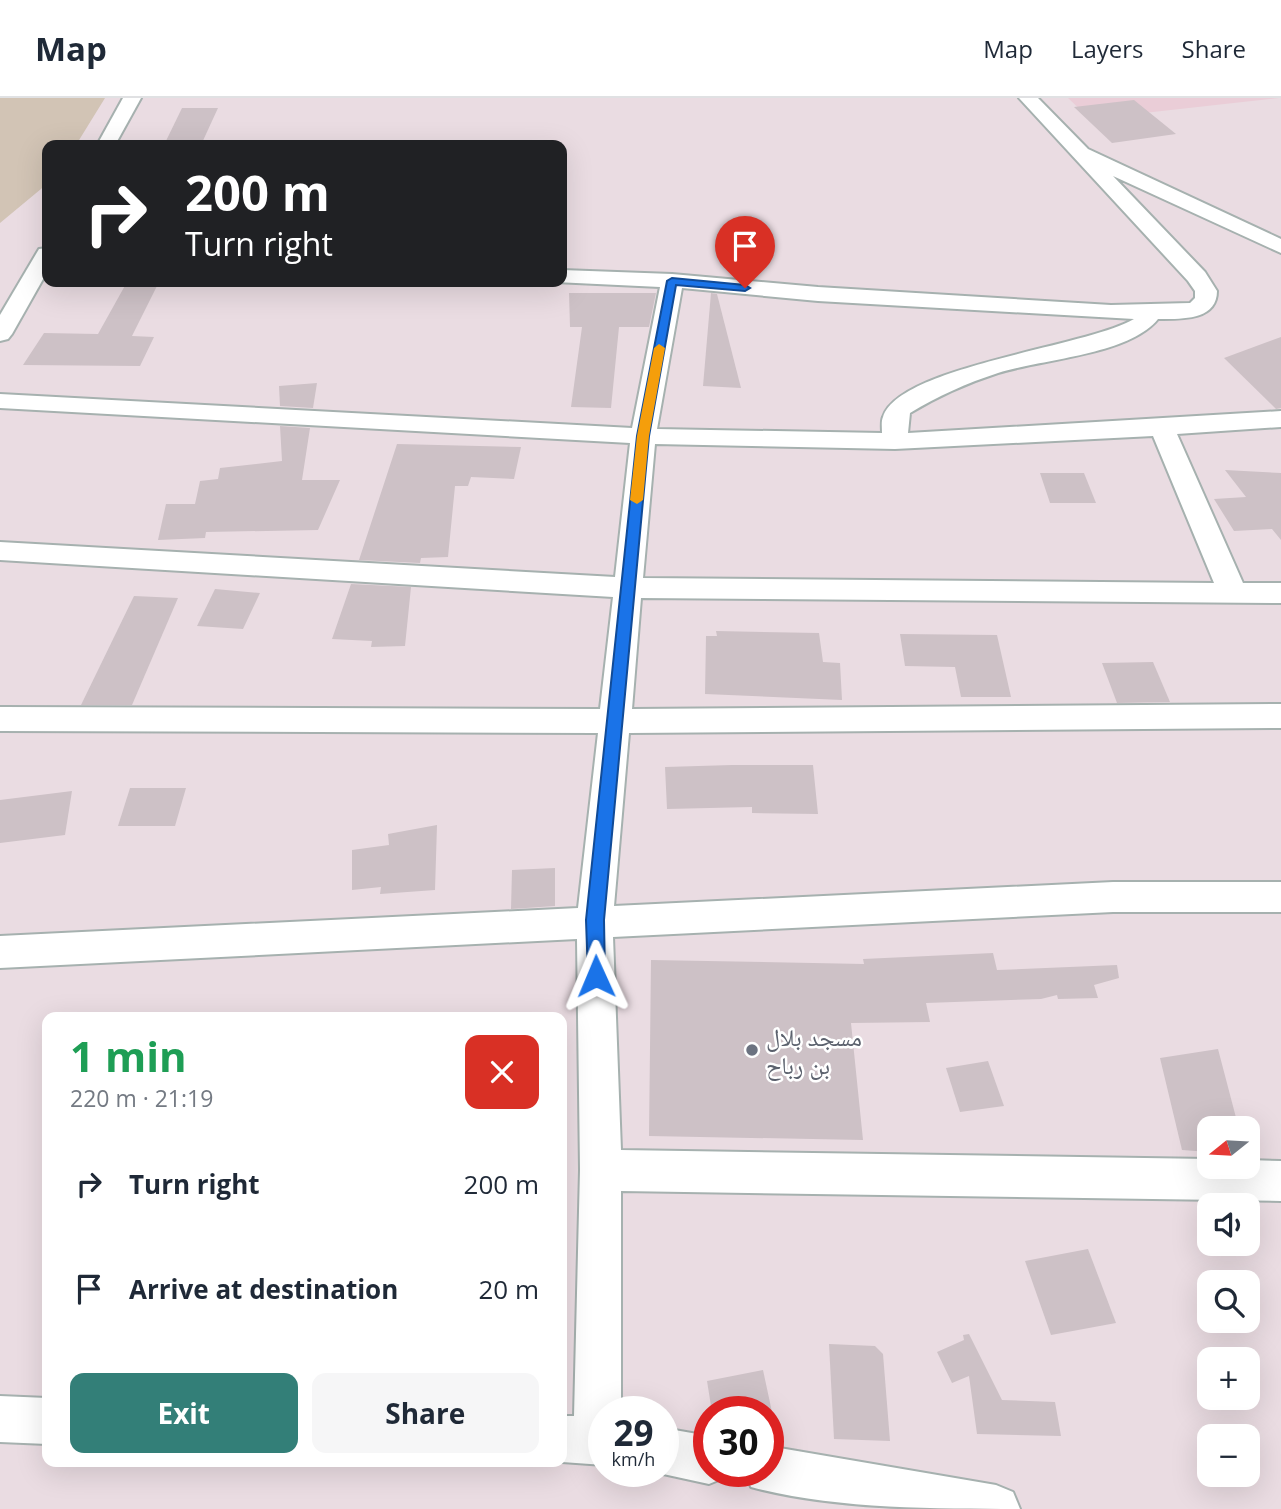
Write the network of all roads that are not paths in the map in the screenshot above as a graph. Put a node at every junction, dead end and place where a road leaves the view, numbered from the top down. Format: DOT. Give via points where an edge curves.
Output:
graph roads {
  1 [pos="132,98"];
  2 [pos="1028,98"];
  3 [pos="109,140"];
  4 [pos="1081,153"];
  5 [pos="1281,247"];
  6 [pos="42,263"];
  7 [pos="567,277"];
  8 [pos="672,281"];
  9 [pos="1152,312"];
  10 [pos="0,334"];
  11 [pos="0,401"];
  12 [pos="1281,419"];
  13 [pos="1162,428"];
  14 [pos="643,436"];
  15 [pos="895,441"];
  16 [pos="0,551"];
  17 [pos="628,588"];
  18 [pos="1233,593"];
  19 [pos="1281,593"];
  20 [pos="1281,716"];
  21 [pos="0,719"];
  22 [pos="613,721"];
  23 [pos="1281,897"];
  24 [pos="595,920"];
  25 [pos="0,952"];
  26 [pos="601,1170"];
  27 [pos="1281,1181"];
  28 [pos="590,1396"];
  29 [pos="0,1419"];
  30 [pos="42,1421"];
  31 [pos="784,1473"];
  32 [pos="996,1509"];
  1 -- 3 [label="street"];
  2 -- 4 [label="street"];
  4 -- 5 [label="street"];
  4 -- 9 [label="street" via="1179,255 1206,291 1206,300 1198,308"];
  6 -- 10 [label="street"];
  7 -- 8 [label="street"];
  8 -- 9 [label="street" via="1015,307"];
  8 -- 14 [label="street"];
  9 -- 15 [label="street" via="1141,325 1108,340 989,368 931,390 901,408 895,417"];
  11 -- 14 [label="street"];
  12 -- 13 [label="street"];
  13 -- 15 [label="street"];
  13 -- 18 [label="street"];
  14 -- 15 [label="street"];
  14 -- 17 [label="street"];
  16 -- 17 [label="street"];
  17 -- 18 [label="street"];
  17 -- 22 [label="street"];
  18 -- 19 [label="street"];
  20 -- 22 [label="street"];
  21 -- 22 [label="street"];
  22 -- 24 [label="street"];
  23 -- 24 [label="street" via="1113,897"];
  24 -- 25 [label="street"];
  24 -- 26 [label="street"];
  26 -- 27 [label="street"];
  26 -- 28 [label="street"];
  29 -- 30 [label="street"];
  31 -- 32 [label="street"];
}
